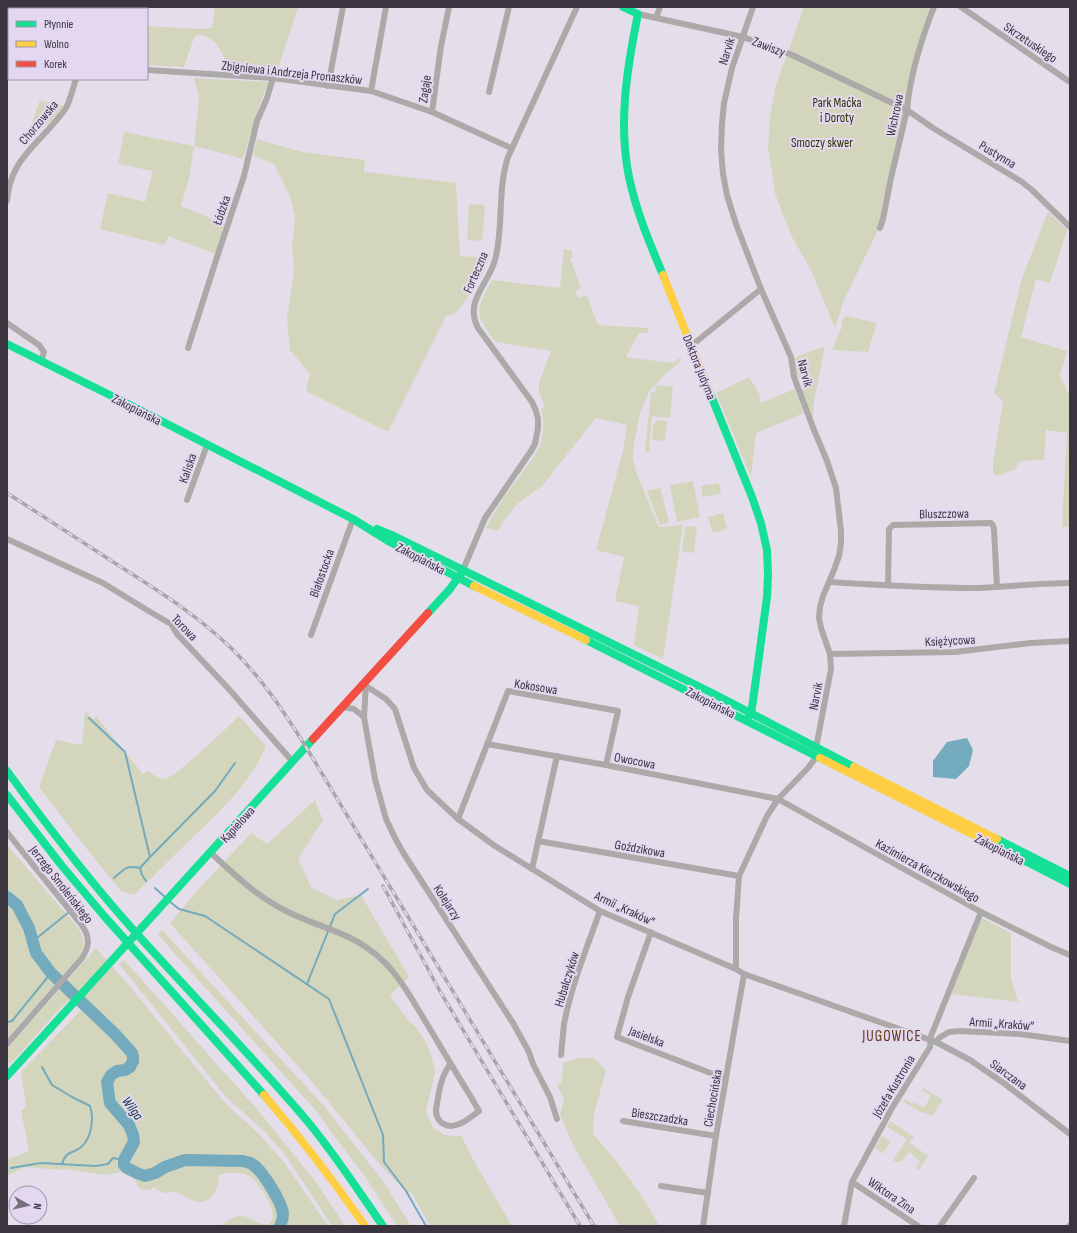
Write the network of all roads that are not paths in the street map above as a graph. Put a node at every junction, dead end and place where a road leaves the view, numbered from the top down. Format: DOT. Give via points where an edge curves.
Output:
graph roads {
  1 [pos="343,7"];
  2 [pos="386,7"];
  3 [pos="449,7"];
  4 [pos="509,7"];
  5 [pos="577,7"];
  6 [pos="623,7"];
  7 [pos="660,7"];
  8 [pos="753,7"];
  9 [pos="934,7"];
  10 [pos="961,7"];
  11 [pos="638,14"];
  12 [pos="656,18"];
  13 [pos="743,37"];
  14 [pos="148,70"];
  15 [pos="273,78"];
  16 [pos="76,80"];
  17 [pos="1070,82"];
  18 [pos="328,86"];
  19 [pos="371,91"];
  20 [pos="490,92"];
  21 [pos="907,110"];
  22 [pos="432,112"];
  23 [pos="511,148"];
  24 [pos="7,201"];
  25 [pos="1070,227"];
  26 [pos="880,228"];
  27 [pos="761,289"];
  28 [pos="7,323"];
  29 [pos="7,344"];
  30 [pos="691,346"];
  31 [pos="188,348"];
  32 [pos="41,361"];
  33 [pos="207,444"];
  34 [pos="187,500"];
  35 [pos="353,519"];
  36 [pos="7,539"];
  37 [pos="463,570"];
  38 [pos="458,578"];
  39 [pos="830,582"];
  40 [pos="1070,583"];
  41 [pos="888,585"];
  42 [pos="997,587"];
  43 [pos="311,635"];
  44 [pos="1070,641"];
  45 [pos="830,654"];
  46 [pos="366,684"];
  47 [pos="343,707"];
  48 [pos="364,717"];
  49 [pos="749,717"];
  50 [pos="487,744"];
  51 [pos="817,752"];
  52 [pos="557,756"];
  53 [pos="293,762"];
  54 [pos="606,765"];
  55 [pos="7,772"];
  56 [pos="7,795"];
  57 [pos="778,799"];
  58 [pos="458,819"];
  59 [pos="7,832"];
  60 [pos="538,841"];
  61 [pos="210,853"];
  62 [pos="532,869"];
  63 [pos="739,876"];
  64 [pos="1070,876"];
  65 [pos="1070,884"];
  66 [pos="600,911"];
  67 [pos="981,912"];
  68 [pos="651,932"];
  69 [pos="1070,955"];
  70 [pos="736,969"];
  71 [pos="744,974"];
  72 [pos="933,1041"];
  73 [pos="1070,1041"];
  74 [pos="7,1044"];
  75 [pos="562,1055"];
  76 [pos="451,1064"];
  77 [pos="8,1073"];
  78 [pos="726,1079"];
  79 [pos="557,1118"];
  80 [pos="623,1121"];
  81 [pos="1070,1134"];
  82 [pos="716,1136"];
  83 [pos="974,1178"];
  84 [pos="852,1182"];
  85 [pos="661,1186"];
  86 [pos="708,1193"];
  87 [pos="910,1224"];
  88 [pos="365,1226"];
  89 [pos="383,1226"];
  90 [pos="704,1226"];
  91 [pos="844,1226"];
  92 [pos="918,1226"];
  93 [pos="940,1226"];
  1 -- 18 [label="street"];
  2 -- 19 [label="street"];
  3 -- 22 [label="street, Zagaje"];
  4 -- 20 [label="street"];
  5 -- 23 [label="street, Forteczna"];
  6 -- 11 [label="main road, Zawiszy"];
  7 -- 12 [label="street"];
  8 -- 13 [label="street, Narvik"];
  9 -- 21 [label="street, Wichrowa" via="917,57"];
  10 -- 17 [label="street, Skrzetuskiego"];
  11 -- 12 [label="street, Zawiszy"];
  11 -- 30 [label="main road, Doktora Judyma" via="625,94 628,172 644,228"];
  12 -- 13 [label="street, Zawiszy"];
  13 -- 21 [label="street, Zawiszy" via="790,54"];
  13 -- 27 [label="street, Narvik" via="724,103 721,149 727,195"];
  14 -- 15 [label="street, Zbigniewa i Andrzeja Pronaszków"];
  15 -- 18 [label="street, Zbigniewa i Andrzeja Pronaszków"];
  15 -- 31 [label="street, Łódzka" via="257,121 244,176"];
  16 -- 24 [label="street, Chorzowska" via="66,106 19,162 12,176"];
  18 -- 19 [label="street, Zbigniewa i Andrzeja Pronaszków"];
  19 -- 22 [label="street, Zbigniewa i Andrzeja Pronaszków"];
  21 -- 25 [label="street, Pustynna" via="1022,182"];
  21 -- 26 [label="street, Wichrowa"];
  22 -- 23 [label="street, Zagaje"];
  23 -- 37 [label="street, Forteczna" via="504,173 495,261 476,296 473,314 478,328 532,402 538,428 531,451 485,518"];
  27 -- 30 [label="street"];
  27 -- 39 [label="street, Narvik" via="791,357 794,377 836,488 841,543"];
  28 -- 32 [label="street" via="39,345 44,352"];
  29 -- 32 [label="main road, Zakopiańska"];
  30 -- 49 [label="main road, Doktora Judyma" via="752,497 767,550 767,597"];
  32 -- 33 [label="main road, Zakopiańska"];
  33 -- 34 [label="street, Kaliska"];
  33 -- 35 [label="main road, Zakopiańska"];
  35 -- 37 [label="main road, Zakopiańska"];
  35 -- 38 [label="main road, Zakopiańska"];
  35 -- 43 [label="street, Białostocka"];
  36 -- 53 [label="street, Torowa" via="103,583 171,624 177,634"];
  37 -- 38 [label="main road, Kąpielowa"];
  37 -- 49 [label="main road, Zakopiańska"];
  38 -- 46 [label="main road, Kąpielowa"];
  38 -- 49 [label="main road, Zakopiańska"];
  39 -- 41 [label="street"];
  39 -- 45 [label="street, Narvik" via="823,596 819,618"];
  40 -- 42 [label="street"];
  41 -- 42 [label="street" via="937,588"];
  41 -- 42 [label="street, Bluszczowa" via="889,529 893,525 991,523 994,529"];
  44 -- 45 [label="street, Księżycowa" via="948,652"];
  45 -- 51 [label="street, Narvik" via="831,668"];
  46 -- 47 [label="main road, Kąpielowa"];
  46 -- 48 [label="street, Kolejarzy"];
  46 -- 58 [label="street, Armii „Kraków”" via="395,709 414,768 426,790"];
  47 -- 48 [label="street" via="354,709"];
  47 -- 53 [label="main road, Kąpielowa"];
  48 -- 79 [label="street, Kolejarzy" via="375,779 382,808 391,829 408,860 513,1024 529,1052"];
  49 -- 51 [label="main road, Zakopiańska"];
  50 -- 52 [label="street, Owocowa"];
  50 -- 54 [label="street, Kokosowa" via="508,691 618,711"];
  50 -- 58 [label="street, Kokosowa"];
  51 -- 57 [label="street" via="808,768"];
  51 -- 64 [label="main road, Zakopiańska"];
  51 -- 65 [label="main road, Zakopiańska"];
  52 -- 54 [label="street, Owocowa"];
  52 -- 60 [label="street"];
  53 -- 61 [label="main road, Kąpielowa"];
  54 -- 57 [label="street, Owocowa"];
  55 -- 89 [label="main road" via="88,878 304,1117"];
  56 -- 88 [label="main road" via="79,887 297,1133"];
  57 -- 63 [label="street" via="767,816"];
  57 -- 67 [label="street, Kazimierza Kierzkowskiego"];
  58 -- 62 [label="street, Armii „Kraków”"];
  59 -- 74 [label="street, Jerzego Smoleńskiego" via="86,930 88,942 86,953"];
  60 -- 62 [label="street"];
  60 -- 63 [label="street, Goździkowa"];
  61 -- 76 [label="street" via="265,900 301,918 349,936 371,950 390,968 407,991"];
  61 -- 77 [label="main road, Kąpielowa"];
  62 -- 66 [label="street, Armii „Kraków”"];
  63 -- 70 [label="street"];
  66 -- 68 [label="street, Armii „Kraków”"];
  66 -- 75 [label="street, Hubalczyków" via="567,1010"];
  67 -- 69 [label="street, Kazimierza Kierzkowskiego"];
  67 -- 72 [label="street, Józefa Kustronia" via="931,1036"];
  68 -- 70 [label="street, Armii „Kraków”"];
  68 -- 78 [label="street, Jasielska" via="617,1037"];
  70 -- 71 [label="street, Armii „Kraków”"];
  71 -- 72 [label="street, Armii „Kraków”"];
  71 -- 78 [label="street, Ciechocińska"];
  72 -- 73 [label="street, Armii „Kraków”" via="949,1032 961,1031 1020,1034"];
  72 -- 81 [label="street, Siarczana" via="970,1060"];
  72 -- 84 [label="street, Józefa Kustronia" via="892,1108"];
  76 -- 76 [label="street" via="479,1111 458,1125 448,1126 437,1117 436,1110 444,1074"];
  78 -- 82 [label="street, Ciechocińska"];
  80 -- 82 [label="street, Bieszczadzka"];
  82 -- 86 [label="street, Ciechocińska"];
  83 -- 93 [label="street"];
  84 -- 87 [label="street, Wiktora Zina"];
  84 -- 91 [label="street, Józefa Kustronia"];
  85 -- 86 [label="street"];
  86 -- 90 [label="street, Ciechocińska"];
  87 -- 92 [label="street, Wiktora Zina"];
}
